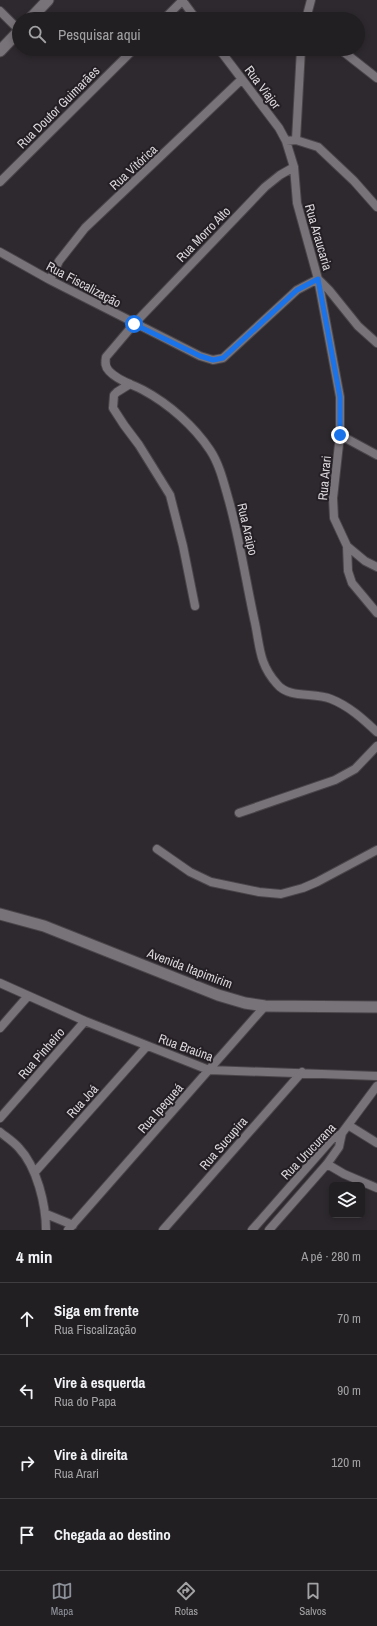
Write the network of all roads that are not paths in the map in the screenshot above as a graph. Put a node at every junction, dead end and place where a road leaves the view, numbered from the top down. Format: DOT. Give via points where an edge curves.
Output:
graph roads {
  1 [pos="48,0"];
  2 [pos="182,0"];
  3 [pos="311,0"];
  4 [pos="0,11"];
  5 [pos="37,12"];
  6 [pos="171,12"];
  7 [pos="191,12"];
  8 [pos="308,12"];
  9 [pos="12,24"];
  10 [pos="12,38"];
  11 [pos="0,50"];
  12 [pos="127,56"];
  13 [pos="224,56"];
  14 [pos="301,56"];
  15 [pos="349,56"];
  16 [pos="377,78"];
  17 [pos="242,79"];
  18 [pos="296,140"];
  19 [pos="286,141"];
  20 [pos="294,167"];
  21 [pos="0,182"];
  22 [pos="377,207"];
  23 [pos="0,252"];
  24 [pos="318,279"];
  25 [pos="50,280"];
  26 [pos="134,324"];
  27 [pos="377,343"];
  28 [pos="130,384"];
  29 [pos="340,435"];
  30 [pos="377,455"];
  31 [pos="347,546"];
  32 [pos="377,567"];
  33 [pos="195,606"];
  34 [pos="377,613"];
  35 [pos="377,732"];
  36 [pos="377,746"];
  37 [pos="239,813"];
  38 [pos="157,849"];
  39 [pos="377,850"];
  40 [pos="0,914"];
  41 [pos="0,983"];
  42 [pos="28,996"];
  43 [pos="264,1006"];
  44 [pos="377,1007"];
  45 [pos="85,1021"];
  46 [pos="0,1028"];
  47 [pos="147,1046"];
  48 [pos="209,1070"];
  49 [pos="302,1072"];
  50 [pos="377,1076"];
  51 [pos="377,1086"];
  52 [pos="0,1118"];
  53 [pos="348,1125"];
  54 [pos="0,1132"];
  55 [pos="342,1133"];
  56 [pos="377,1143"];
  57 [pos="327,1164"];
  58 [pos="35,1172"];
  59 [pos="377,1188"];
  60 [pos="46,1214"];
  61 [pos="70,1228"];
  62 [pos="46,1230"];
  63 [pos="162,1230"];
  64 [pos="252,1230"];
  65 [pos="269,1230"];
  1 -- 5 [label="main road"];
  2 -- 6 [label="street"];
  2 -- 7 [label="street"];
  3 -- 8 [label="street"];
  4 -- 9 [label="street"];
  10 -- 11 [label="main road"];
  12 -- 21 [label="street, Rua Doutor Guimarães"];
  13 -- 17 [label="street, Rua Viajor"];
  14 -- 18 [label="street"];
  15 -- 16 [label="street"];
  17 -- 19 [label="street, Rua Viajor"];
  17 -- 25 [label="street, Rua Vitórica" via="85,228 59,261"];
  18 -- 19 [label="street"];
  18 -- 22 [label="street" via="318,147"];
  19 -- 20 [label="street, Rua Araucaria"];
  20 -- 24 [label="street, Rua Araucaria" via="297,203"];
  20 -- 26 [label="street, Rua Morro Alto" via="265,187"];
  23 -- 25 [label="street, Rua Fiscalização"];
  24 -- 26 [label="street, Rua Fiscalização" via="297,290 223,358 213,360 200,356"];
  24 -- 27 [label="street, Rua Araucaria" via="358,326"];
  24 -- 29 [label="street, Rua Arari" via="340,397"];
  25 -- 26 [label="street, Rua Fiscalização"];
  26 -- 28 [label="street, Rua Araipo" via="106,357 105,363 109,371"];
  28 -- 33 [label="street" via="114,395 113,408 170,495"];
  28 -- 35 [label="street, Rua Araipo" via="169,406 211,451 223,478 239,536 262,662 277,684 284,691 330,698 365,720"];
  29 -- 30 [label="street"];
  29 -- 31 [label="street, Rua Arari" via="333,498 334,518"];
  31 -- 32 [label="street, Rua Arari"];
  31 -- 34 [label="street" via="348,571 352,583"];
  36 -- 37 [label="street" via="355,769 335,780"];
  38 -- 39 [label="street" via="190,872 211,882 281,894 317,882"];
  40 -- 43 [label="main road, Avenida Itapimirim" via="51,928 218,995"];
  41 -- 42 [label="street, Rua Braúna"];
  42 -- 45 [label="street, Rua Braúna"];
  42 -- 46 [label="street"];
  43 -- 44 [label="main road, Avenida Itapimirim"];
  43 -- 48 [label="street, Rua Ipequeá"];
  45 -- 47 [label="street, Rua Braúna"];
  45 -- 52 [label="street, Rua Pinheiro"];
  47 -- 48 [label="street, Rua Braúna"];
  47 -- 58 [label="street, Rua Joá"];
  48 -- 49 [label="street, Rua Braúna"];
  48 -- 61 [label="street, Rua Ipequeá"];
  49 -- 50 [label="street, Rua Braúna"];
  49 -- 63 [label="street, Rua Sucupira"];
  51 -- 53 [label="street, Rua Urucurana"];
  53 -- 55 [label="street, Rua Urucurana"];
  53 -- 56 [label="street"];
  54 -- 58 [label="street" via="20,1148"];
  55 -- 57 [label="street, Rua Urucurana" via="339,1148"];
  55 -- 64 [label="street, Rua Urucurana" via="331,1140"];
  57 -- 59 [label="street"];
  57 -- 65 [label="street, Rua Urucurana"];
  58 -- 60 [label="street"];
  60 -- 61 [label="street, Rua Ipequeá"];
  60 -- 62 [label="street"];
}
